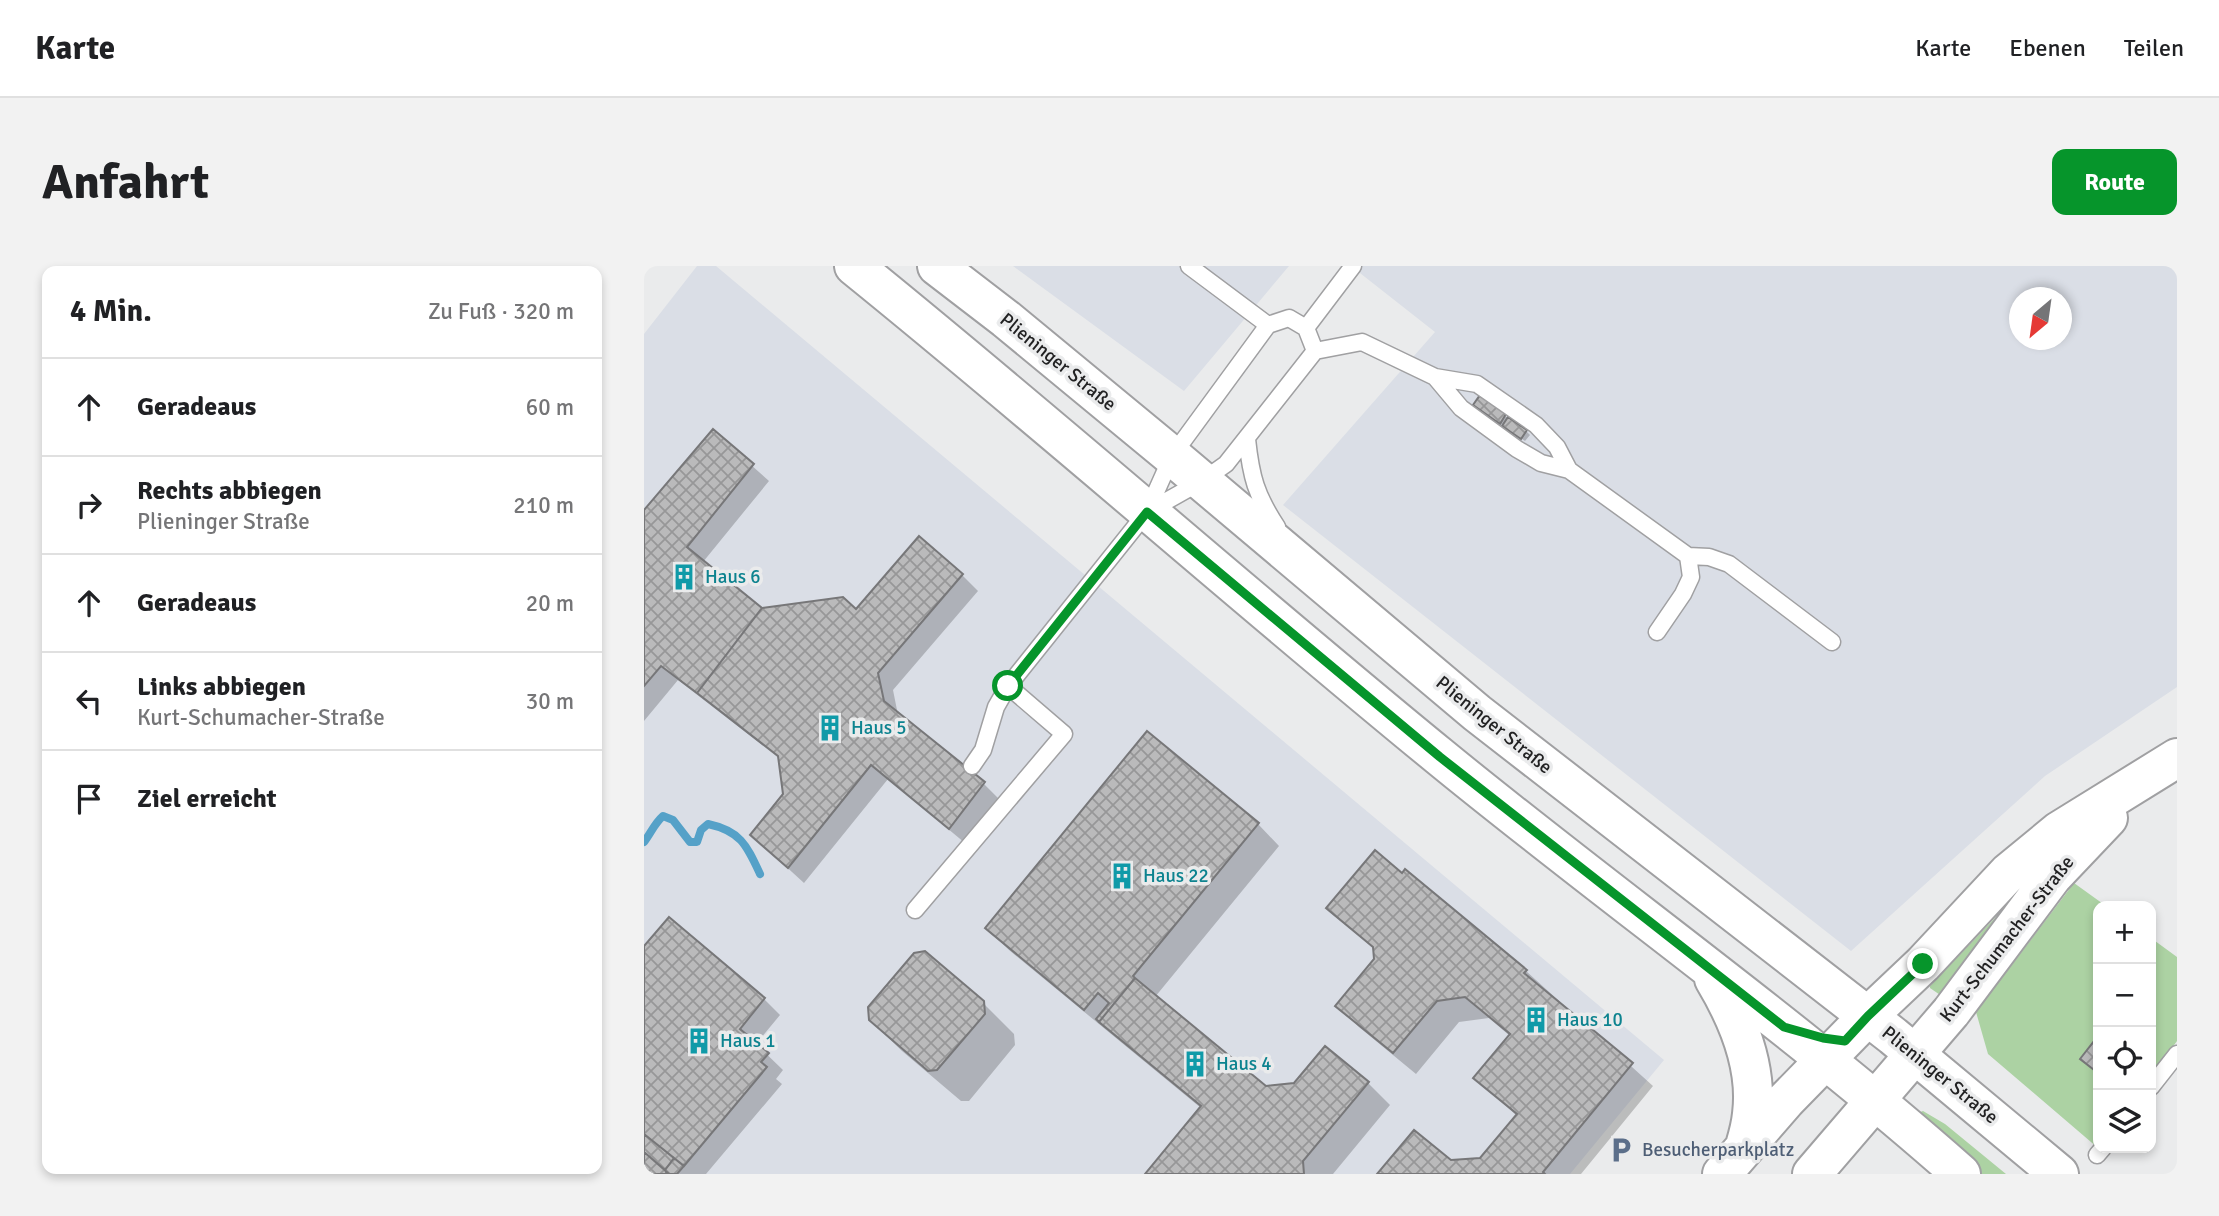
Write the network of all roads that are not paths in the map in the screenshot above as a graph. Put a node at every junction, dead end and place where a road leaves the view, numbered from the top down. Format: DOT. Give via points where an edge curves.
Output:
graph roads {
  1 [pos="854,266"];
  2 [pos="937,266"];
  3 [pos="1189,266"];
  4 [pos="1353,266"];
  5 [pos="1268,325"];
  6 [pos="1306,328"];
  7 [pos="1315,351"];
  8 [pos="1435,377"];
  9 [pos="1247,439"];
  10 [pos="1172,456"];
  11 [pos="1569,470"];
  12 [pos="1202,481"];
  13 [pos="1147,512"];
  14 [pos="1688,556"];
  15 [pos="1301,565"];
  16 [pos="1657,632"];
  17 [pos="1832,642"];
  18 [pos="1008,686"];
  19 [pos="2177,758"];
  20 [pos="972,766"];
  21 [pos="2143,781"];
  22 [pos="915,910"];
  23 [pos="1705,965"];
  24 [pos="2177,1054"];
  25 [pos="1871,1058"];
  26 [pos="2156,1081"];
  27 [pos="1734,1160"];
  28 [pos="1812,1174"];
  29 [pos="1961,1174"];
  30 [pos="2058,1174"];
  1 -- 13 [label="main road"];
  2 -- 10 [label="main road, Plieninger Straße"];
  3 -- 5 [label="lane"];
  4 -- 6 [label="lane"];
  5 -- 6 [label="lane" via="1289,318"];
  5 -- 10 [label="lane"];
  6 -- 7 [label="lane"];
  7 -- 8 [label="lane" via="1362,342"];
  7 -- 9 [label="lane"];
  8 -- 11 [label="lane" via="1461,408 1517,449 1541,463"];
  8 -- 11 [label="lane" via="1488,390 1536,425 1557,447"];
  9 -- 12 [label="lane" via="1226,464"];
  9 -- 15 [label="lane" via="1251,476 1262,504"];
  10 -- 12 [label="main road, Plieninger Straße"];
  10 -- 13 [label="lane"];
  11 -- 14 [label="lane"];
  12 -- 13 [label="lane"];
  12 -- 15 [label="main road, Plieninger Straße"];
  13 -- 18 [label="lane"];
  13 -- 23 [label="main road" via="1440,757"];
  14 -- 16 [label="lane" via="1691,577"];
  14 -- 17 [label="lane" via="1729,564"];
  15 -- 25 [label="main road, Plieninger Straße" via="1477,713 1821,978"];
  18 -- 20 [label="lane" via="996,707 984,750"];
  18 -- 22 [label="lane" via="1064,734"];
  19 -- 21 [label="main road, Kurt-Schumacher-Straße"];
  21 -- 25 [label="main road, Kurt-Schumacher-Straße" via="2052,877 1951,1012"];
  21 -- 25 [label="main road, Kurt-Schumacher-Straße" via="2059,831 2008,873 1908,979 1895,1016"];
  23 -- 25 [label="main road" via="1784,1027"];
  23 -- 27 [label="main road" via="1741,1031 1750,1073 1753,1113"];
  24 -- 26 [label="lane"];
  25 -- 27 [label="main road" via="1786,1100"];
  25 -- 28 [label="main road" via="1836,1144"];
  25 -- 29 [label="main road, Plieninger Straße" via="1913,1132"];
  25 -- 30 [label="main road, Plieninger Straße" via="1958,1088"];
}
